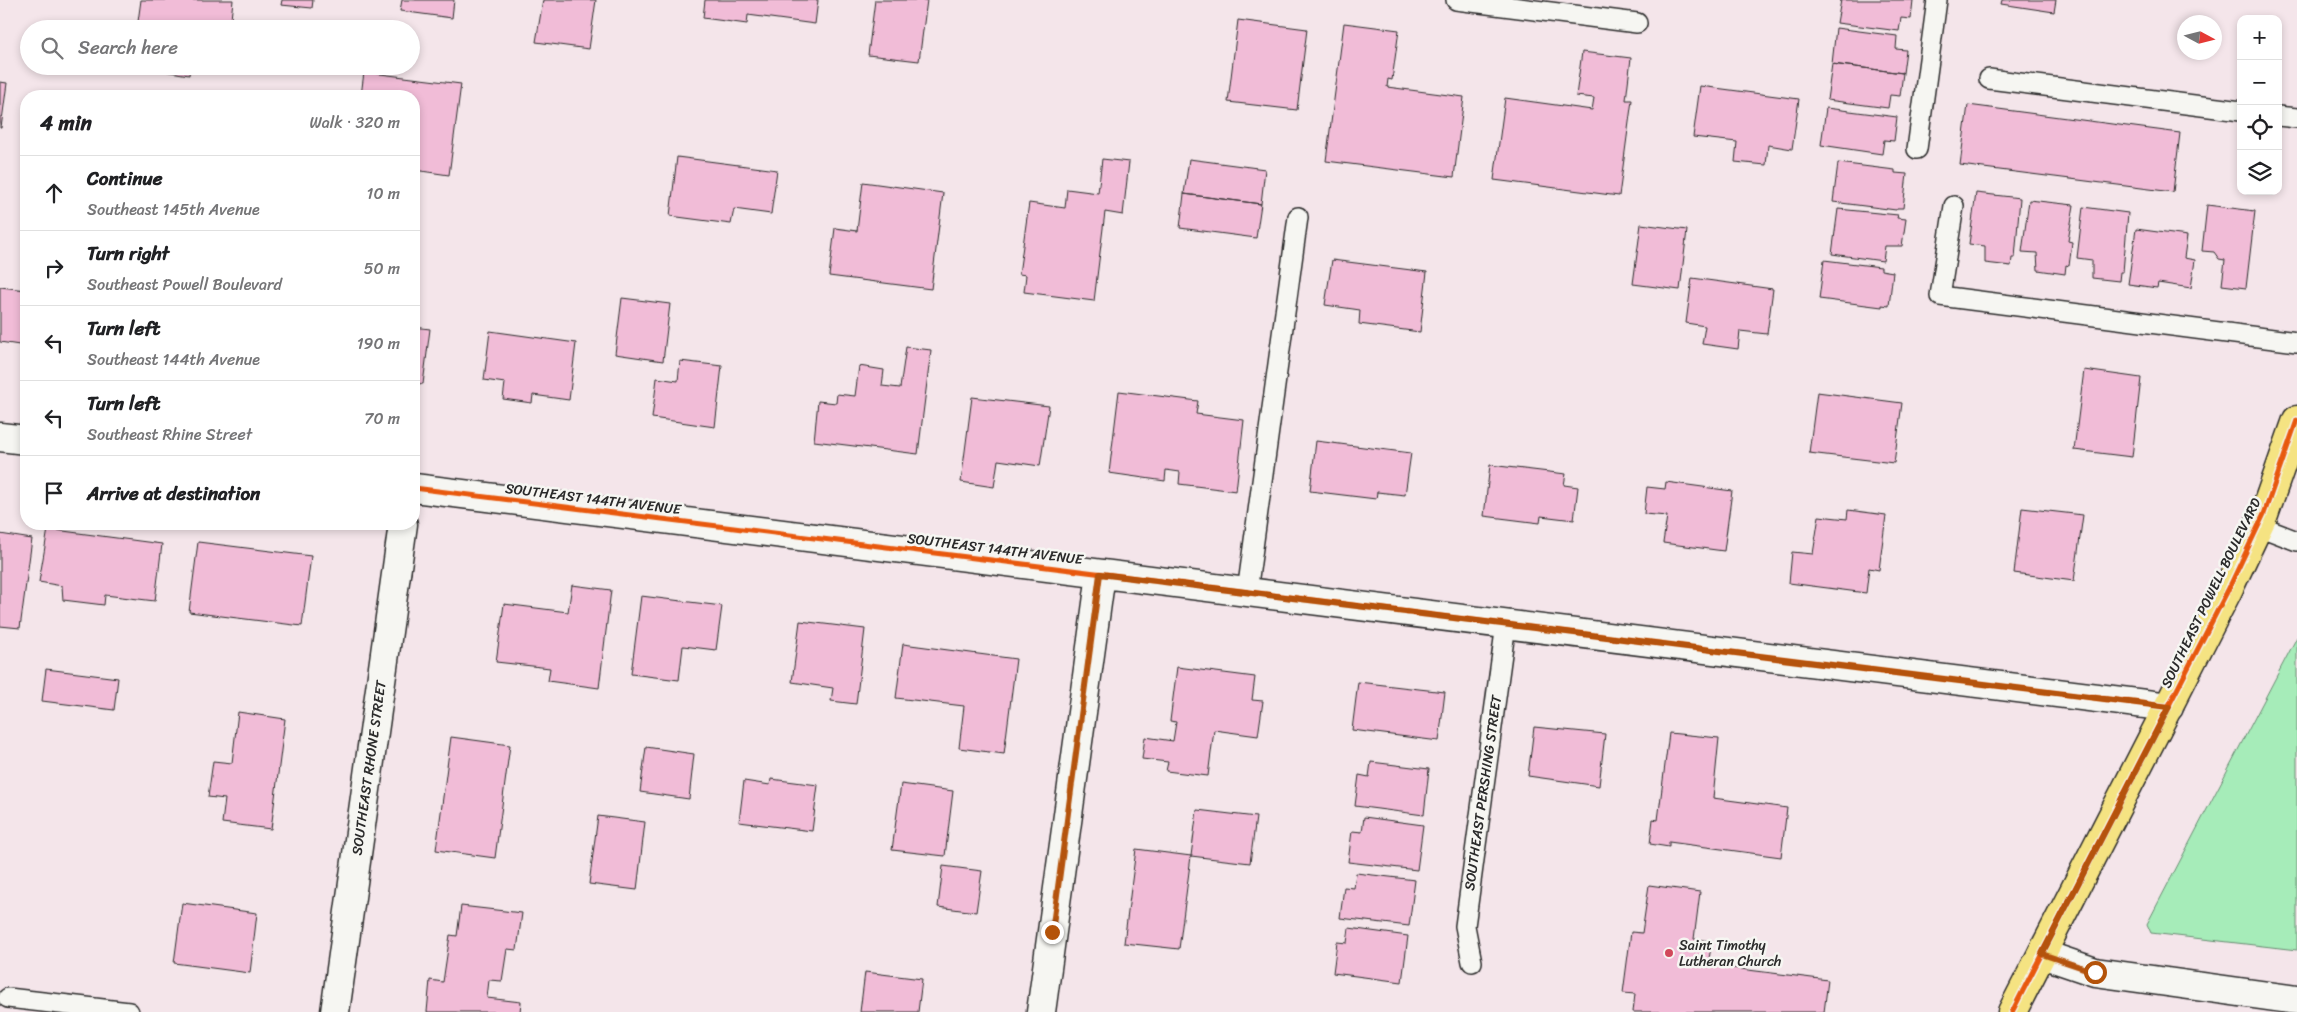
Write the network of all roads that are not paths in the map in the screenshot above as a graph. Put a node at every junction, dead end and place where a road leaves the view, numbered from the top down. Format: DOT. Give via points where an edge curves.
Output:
graph roads {
  1 [pos="1456,0"];
  2 [pos="1937,0"];
  3 [pos="1500,3"];
  4 [pos="1637,23"];
  5 [pos="1989,79"];
  6 [pos="2237,110"];
  7 [pos="2282,116"];
  8 [pos="2297,118"];
  9 [pos="1917,149"];
  10 [pos="1954,206"];
  11 [pos="1298,217"];
  12 [pos="2297,342"];
  13 [pos="2296,428"];
  14 [pos="0,437"];
  15 [pos="20,439"];
  16 [pos="420,489"];
  17 [pos="2258,526"];
  18 [pos="402,530"];
  19 [pos="2297,542"];
  20 [pos="1100,574"];
  21 [pos="1247,592"];
  22 [pos="1506,624"];
  23 [pos="2169,707"];
  24 [pos="2042,954"];
  25 [pos="1472,962"];
  26 [pos="8,998"];
  27 [pos="2297,1000"];
  28 [pos="129,1012"];
  29 [pos="336,1012"];
  30 [pos="1041,1012"];
  31 [pos="2012,1012"];
  1 -- 3 [label="lane"];
  2 -- 9 [label="lane"];
  3 -- 4 [label="lane"];
  5 -- 6 [label="lane"];
  7 -- 8 [label="lane"];
  10 -- 12 [label="lane" via="1940,296"];
  11 -- 21 [label="lane"];
  13 -- 17 [label="main road, SOUTHEAST POWELL BOULEVARD"];
  14 -- 15 [label="street"];
  16 -- 20 [label="street, SOUTHEAST 144TH AVENUE"];
  17 -- 19 [label="lane"];
  17 -- 23 [label="main road, SOUTHEAST POWELL BOULEVARD"];
  18 -- 29 [label="street, SOUTHEAST RHONE STREET"];
  20 -- 21 [label="street, SOUTHEAST 144TH AVENUE"];
  20 -- 30 [label="street"];
  21 -- 22 [label="street, SOUTHEAST 144TH AVENUE"];
  22 -- 23 [label="street, SOUTHEAST 144TH AVENUE"];
  22 -- 25 [label="lane, SOUTHEAST PERSHING STREET" via="1465,926"];
  23 -- 24 [label="main road, SOUTHEAST POWELL BOULEVARD"];
  24 -- 27 [label="street" via="2095,972"];
  24 -- 31 [label="main road, SOUTHEAST POWELL BOULEVARD"];
  26 -- 28 [label="lane"];
}
